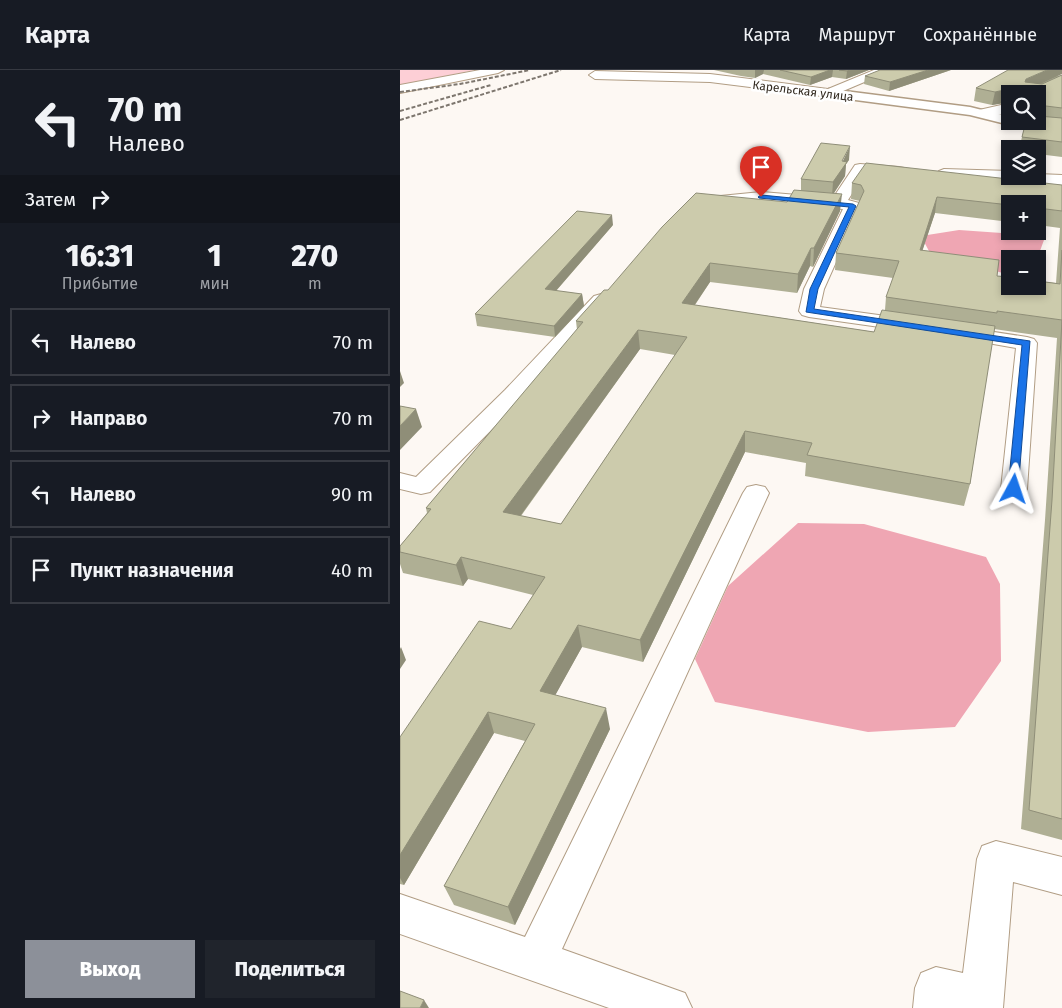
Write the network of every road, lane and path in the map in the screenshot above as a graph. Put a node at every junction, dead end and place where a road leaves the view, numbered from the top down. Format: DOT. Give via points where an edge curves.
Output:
graph roads {
  1 [pos="498,70"];
  2 [pos="644,70"];
  3 [pos="733,70"];
  4 [pos="884,70"];
  5 [pos="594,76"];
  6 [pos="682,77"];
  7 [pos="718,80"];
  8 [pos="400,89"];
  9 [pos="829,94"];
  10 [pos="1001,111"];
  11 [pos="984,113"];
  12 [pos="1001,117"];
  13 [pos="1001,176"];
  14 [pos="1046,179"];
  15 [pos="1062,180"];
  16 [pos="838,203"];
  17 [pos="691,204"];
  18 [pos="612,287"];
  19 [pos="400,481"];
  20 [pos="1014,489"];
  21 [pos="756,493"];
  22 [pos="1062,876"];
  23 [pos="400,914"];
  24 [pos="535,960"];
  25 [pos="981,1004"];
  26 [pos="670,1008"];
  27 [pos="935,1008"];
  1 -- 8 [label="street"];
  2 -- 6 [label="street"];
  3 -- 7 [label="street" via="722,74"];
  4 -- 9 [label="street"];
  5 -- 6 [label="street, Карельская улица"];
  6 -- 7 [label="street, Карельская улица"];
  7 -- 9 [label="street, Карельская улица"];
  9 -- 11 [label="street, Карельская улица"];
  10 -- 11 [label="street"];
  11 -- 12 [label="street, Карельская улица"];
  13 -- 16 [label="street" via="860,168"];
  14 -- 15 [label="street"];
  16 -- 17 [label="street" via="761,197"];
  16 -- 20 [label="street" via="853,206 814,289 809,311 1027,343"];
  18 -- 19 [label="street" via="560,347 421,486"];
  21 -- 24 [label="street"];
  22 -- 25 [label="street" via="996,859"];
  23 -- 24 [label="street"];
  24 -- 26 [label="street"];
  25 -- 27 [label="street" via="936,988"];
}
